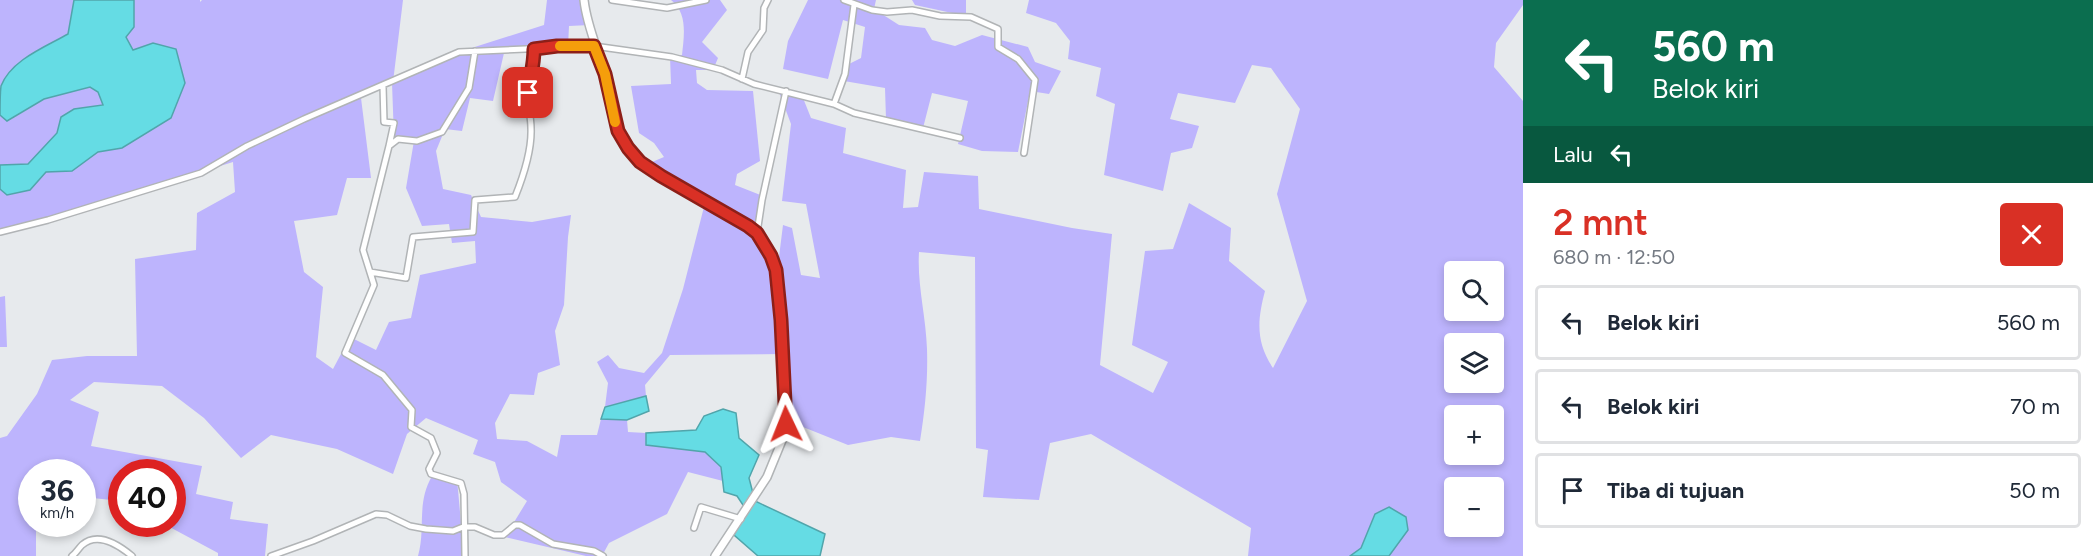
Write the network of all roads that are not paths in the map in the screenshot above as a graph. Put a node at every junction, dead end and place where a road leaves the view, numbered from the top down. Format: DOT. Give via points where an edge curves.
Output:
graph roads {
  1 [pos="584,0"];
  2 [pos="612,0"];
  3 [pos="706,0"];
  4 [pos="768,0"];
  5 [pos="844,0"];
  6 [pos="854,5"];
  7 [pos="594,46"];
  8 [pos="534,49"];
  9 [pos="475,51"];
  10 [pos="742,79"];
  11 [pos="383,86"];
  12 [pos="786,91"];
  13 [pos="834,104"];
  14 [pos="960,138"];
  15 [pos="389,146"];
  16 [pos="1023,153"];
  17 [pos="0,232"];
  18 [pos="757,233"];
  19 [pos="370,272"];
  20 [pos="741,519"];
  21 [pos="464,527"];
  22 [pos="694,528"];
  23 [pos="72,556"];
  24 [pos="132,556"];
  25 [pos="271,556"];
  26 [pos="465,556"];
  27 [pos="603,556"];
  28 [pos="715,556"];
  1 -- 7 [label="street"];
  2 -- 3 [label="street" via="667,8"];
  4 -- 10 [label="street" via="763,30 748,52"];
  5 -- 6 [label="street"];
  6 -- 13 [label="street" via="845,74"];
  6 -- 16 [label="street" via="887,12 912,10 971,17 998,29 998,47 1018,59 1035,80"];
  7 -- 8 [label="street"];
  7 -- 10 [label="street" via="672,57"];
  7 -- 18 [label="street" via="618,131 640,162"];
  8 -- 9 [label="street"];
  8 -- 19 [label="street" via="528,93 531,129 524,174 515,197 475,200 473,232 413,237 406,278"];
  9 -- 11 [label="street" via="459,52"];
  9 -- 15 [label="street" via="469,88 442,132 417,141 398,139"];
  10 -- 12 [label="street"];
  11 -- 15 [label="street" via="384,122 394,123"];
  11 -- 17 [label="street" via="266,137 201,172"];
  12 -- 13 [label="street"];
  12 -- 18 [label="street"];
  13 -- 14 [label="street" via="854,113"];
  15 -- 19 [label="street" via="363,250"];
  18 -- 20 [label="street" via="776,270 786,424 767,477"];
  19 -- 21 [label="street" via="374,285 345,353 383,375 412,410 411,427 431,438 437,453 429,469 431,474 460,483"];
  20 -- 22 [label="street" via="701,507"];
  20 -- 28 [label="street"];
  21 -- 25 [label="street" via="453,531 426,529 376,514"];
  21 -- 26 [label="street"];
  21 -- 27 [label="street" via="503,535 520,525 553,544"];
  23 -- 24 [label="street" via="92,540 118,544"];
}
